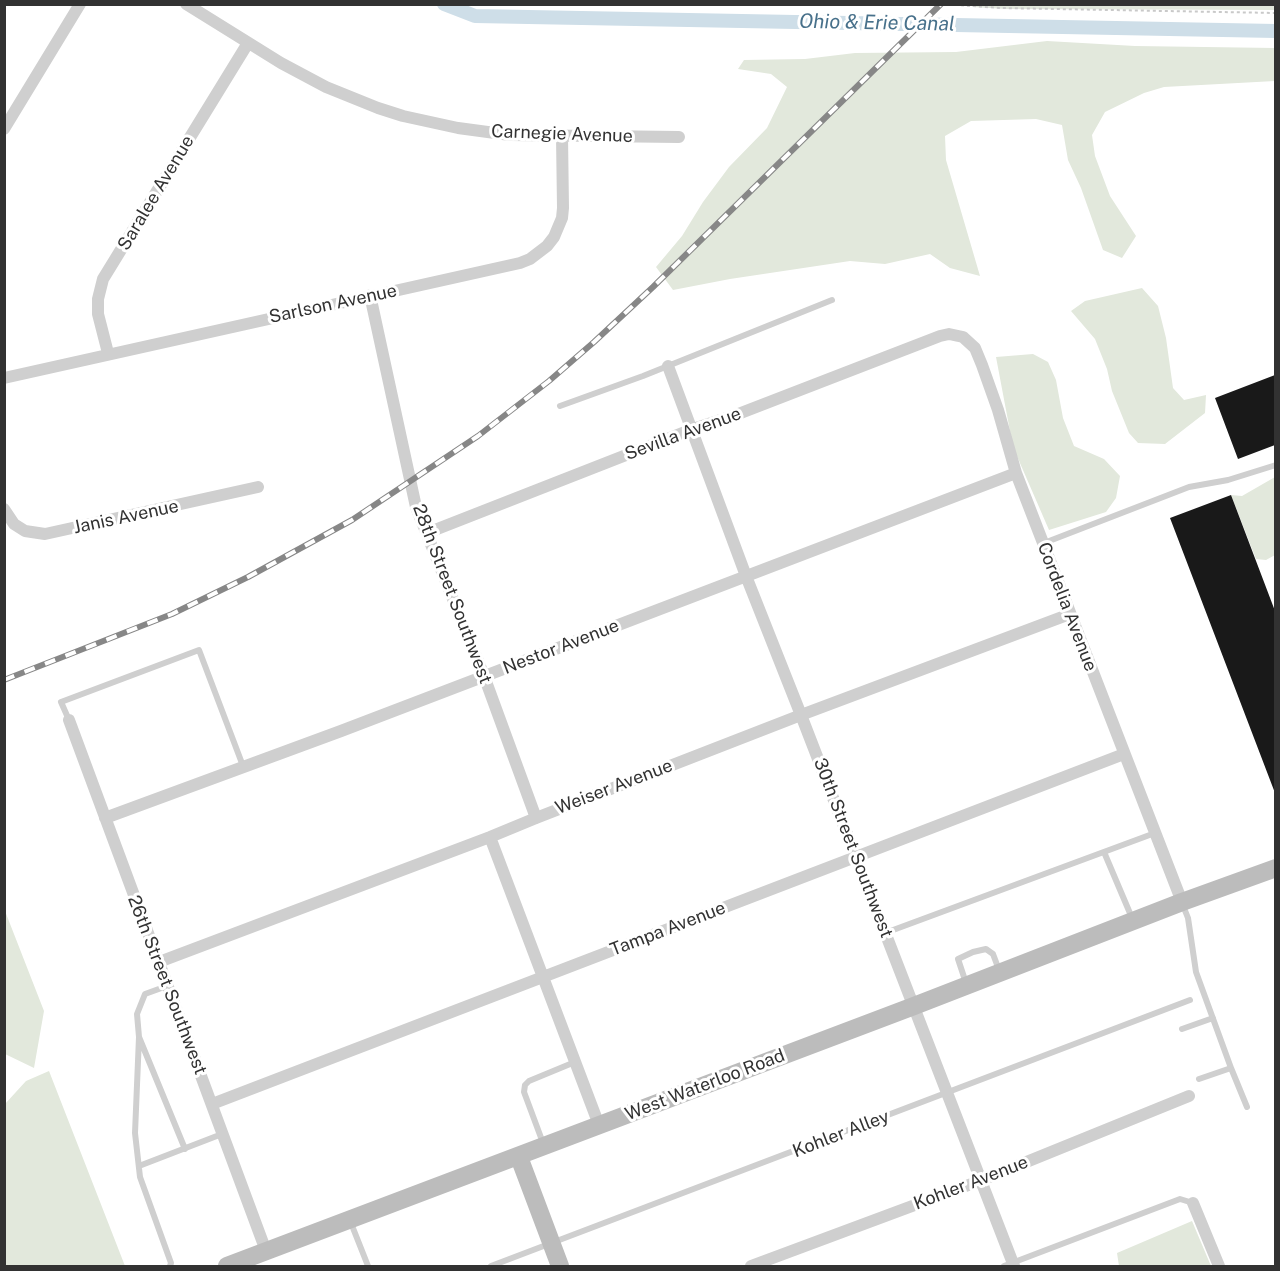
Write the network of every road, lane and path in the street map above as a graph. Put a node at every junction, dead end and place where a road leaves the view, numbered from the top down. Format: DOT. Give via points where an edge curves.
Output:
graph roads {
  1 [pos="80,4"];
  2 [pos="186,4"];
  3 [pos="704,4"];
  4 [pos="851,4"];
  5 [pos="943,4"];
  6 [pos="1275,12"];
  7 [pos="248,43"];
  8 [pos="4,129"];
  9 [pos="562,136"];
  10 [pos="679,137"];
  11 [pos="370,295"];
  12 [pos="832,300"];
  13 [pos="939,336"];
  14 [pos="108,353"];
  15 [pos="668,366"];
  16 [pos="4,378"];
  17 [pos="560,406"];
  18 [pos="690,430"];
  19 [pos="1275,465"];
  20 [pos="1016,473"];
  21 [pos="258,487"];
  22 [pos="4,509"];
  23 [pos="427,533"];
  24 [pos="1043,544"];
  25 [pos="746,576"];
  26 [pos="1070,614"];
  27 [pos="484,676"];
  28 [pos="801,715"];
  29 [pos="69,720"];
  30 [pos="1124,754"];
  31 [pos="244,767"];
  32 [pos="105,818"];
  33 [pos="536,818"];
  34 [pos="1155,833"];
  35 [pos="489,837"];
  36 [pos="1104,852"];
  37 [pos="856,857"];
  38 [pos="1275,868"];
  39 [pos="1182,902"];
  40 [pos="1133,921"];
  41 [pos="885,933"];
  42 [pos="159,962"];
  43 [pos="1000,973"];
  44 [pos="543,978"];
  45 [pos="167,986"];
  46 [pos="967,986"];
  47 [pos="1190,1000"];
  48 [pos="914,1006"];
  49 [pos="1213,1018"];
  50 [pos="1182,1029"];
  51 [pos="139,1036"];
  52 [pos="575,1062"];
  53 [pos="1231,1068"];
  54 [pos="1199,1079"];
  55 [pos="946,1093"];
  56 [pos="1189,1096"];
  57 [pos="212,1104"];
  58 [pos="1247,1107"];
  59 [pos="599,1125"];
  60 [pos="222,1134"];
  61 [pos="544,1147"];
  62 [pos="185,1149"];
  63 [pos="519,1157"];
  64 [pos="139,1166"];
  65 [pos="982,1180"];
  66 [pos="1192,1203"];
  67 [pos="350,1220"];
  68 [pos="552,1244"];
  69 [pos="266,1251"];
  70 [pos="1010,1265"];
  71 [pos="170,1266"];
  72 [pos="227,1266"];
  73 [pos="368,1266"];
  74 [pos="491,1266"];
  75 [pos="561,1266"];
  76 [pos="751,1266"];
  77 [pos="1219,1266"];
  1 -- 8 [label="street"];
  2 -- 7 [label="street, Carnegie Avenue"];
  3 -- 4 [label="path"];
  5 -- 6 [label="path"];
  7 -- 9 [label="street, Carnegie Avenue" via="326,87 403,116 510,135"];
  7 -- 14 [label="street, Saralee Avenue" via="103,279 98,314"];
  9 -- 10 [label="street, Carnegie Avenue"];
  9 -- 11 [label="street, Sarlson Avenue" via="562,218 554,237 539,253 520,263"];
  11 -- 14 [label="street, Sarlson Avenue"];
  11 -- 23 [label="street, 28th Street Southwest" via="414,499"];
  12 -- 15 [label="lane"];
  13 -- 18 [label="street, Sevilla Avenue"];
  13 -- 20 [label="street, Cordelia Avenue" via="957,334 975,348"];
  14 -- 16 [label="street, Sarlson Avenue"];
  15 -- 17 [label="lane"];
  15 -- 18 [label="street, 30th Street Southwest"];
  18 -- 23 [label="street, Sevilla Avenue"];
  18 -- 25 [label="street, 30th Street Southwest"];
  19 -- 24 [label="lane" via="1190,487"];
  20 -- 24 [label="street, Cordelia Avenue"];
  20 -- 25 [label="street, Nestor Avenue"];
  21 -- 22 [label="street, Janis Avenue" via="45,534 32,534 20,528"];
  23 -- 27 [label="street, 28th Street Southwest"];
  24 -- 26 [label="street, Cordelia Avenue"];
  25 -- 27 [label="street, Nestor Avenue"];
  25 -- 28 [label="street, 30th Street Southwest"];
  26 -- 28 [label="street, Weiser Avenue"];
  26 -- 30 [label="street, Cordelia Avenue"];
  27 -- 31 [label="street, Nestor Avenue"];
  27 -- 33 [label="street, 28th Street Southwest"];
  28 -- 33 [label="street, Weiser Avenue"];
  28 -- 37 [label="street, 30th Street Southwest"];
  29 -- 31 [label="lane" via="61,702 199,650"];
  29 -- 32 [label="street, 26th Street Southwest"];
  30 -- 34 [label="street, Cordelia Avenue"];
  30 -- 37 [label="street, Tampa Avenue"];
  31 -- 32 [label="street, Nestor Avenue"];
  32 -- 42 [label="street, 26th Street Southwest"];
  33 -- 35 [label="street, Weiser Avenue"];
  34 -- 36 [label="lane"];
  34 -- 39 [label="street, Cordelia Avenue"];
  35 -- 42 [label="street, Weiser Avenue"];
  35 -- 44 [label="street"];
  36 -- 40 [label="lane"];
  36 -- 41 [label="lane"];
  37 -- 41 [label="street, 30th Street Southwest"];
  37 -- 44 [label="street, Tampa Avenue"];
  38 -- 39 [label="main road, West Waterloo Road"];
  39 -- 40 [label="main road, West Waterloo Road"];
  39 -- 49 [label="lane" via="1196,972"];
  40 -- 43 [label="main road, West Waterloo Road"];
  41 -- 48 [label="street, 30th Street Southwest"];
  42 -- 45 [label="street, 26th Street Southwest"];
  43 -- 46 [label="main road, West Waterloo Road"];
  43 -- 46 [label="lane" via="993,954 986,949 973,952 958,959"];
  44 -- 52 [label="street"];
  44 -- 57 [label="street, Tampa Avenue"];
  45 -- 51 [label="lane" via="145,994 137,1014"];
  45 -- 57 [label="street, 26th Street Southwest"];
  46 -- 48 [label="main road, West Waterloo Road"];
  47 -- 55 [label="lane, Kohler Alley"];
  48 -- 55 [label="street, 30th Street Southwest"];
  48 -- 59 [label="main road, West Waterloo Road"];
  49 -- 50 [label="lane"];
  49 -- 53 [label="lane"];
  51 -- 62 [label="lane"];
  51 -- 64 [label="lane" via="135,1133"];
  52 -- 59 [label="street"];
  52 -- 61 [label="lane" via="525,1085 524,1092"];
  53 -- 54 [label="lane"];
  53 -- 58 [label="lane"];
  55 -- 65 [label="street, 30th Street Southwest"];
  55 -- 68 [label="lane, Kohler Alley"];
  56 -- 65 [label="street, Kohler Avenue"];
  57 -- 60 [label="street, 26th Street Southwest"];
  59 -- 61 [label="main road, West Waterloo Road"];
  60 -- 62 [label="lane"];
  60 -- 69 [label="street, 26th Street Southwest"];
  61 -- 63 [label="main road, West Waterloo Road"];
  62 -- 64 [label="lane"];
  63 -- 67 [label="main road, West Waterloo Road"];
  63 -- 68 [label="main road"];
  64 -- 71 [label="lane"];
  65 -- 70 [label="street, 30th Street Southwest"];
  65 -- 76 [label="street, Kohler Avenue"];
  66 -- 70 [label="lane" via="1180,1199"];
  66 -- 77 [label="street"];
  67 -- 69 [label="main road, West Waterloo Road"];
  67 -- 73 [label="lane"];
  68 -- 74 [label="lane, Kohler Alley"];
  68 -- 75 [label="main road"];
  69 -- 72 [label="main road, West Waterloo Road"];
}
